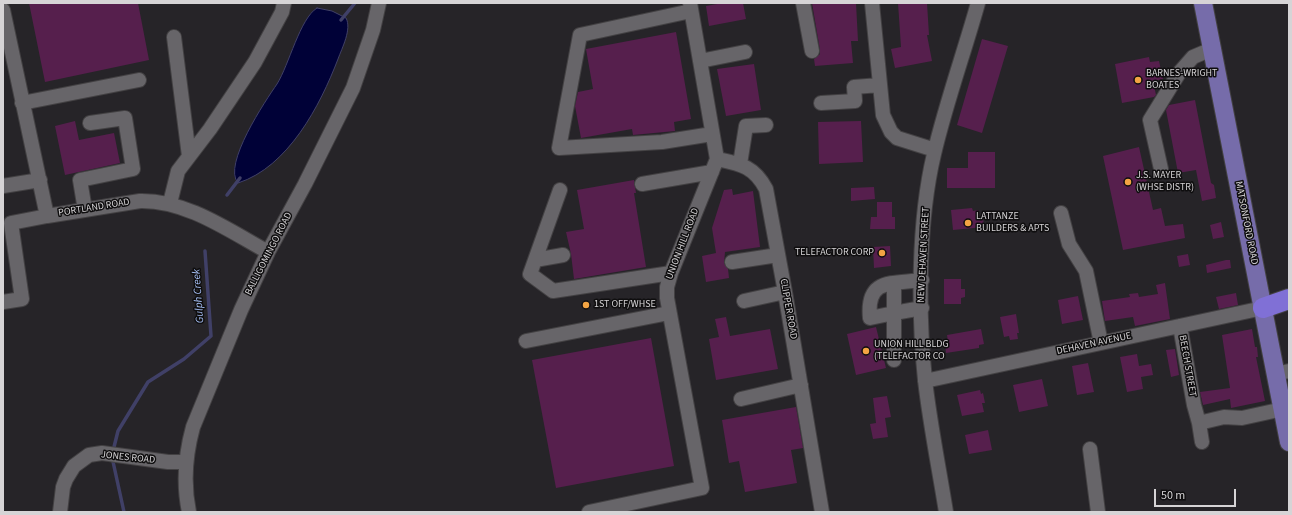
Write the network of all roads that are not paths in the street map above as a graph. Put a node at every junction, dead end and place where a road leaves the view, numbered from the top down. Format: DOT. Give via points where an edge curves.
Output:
graph roads {
  1 [pos="284,3"];
  2 [pos="379,3"];
  3 [pos="803,3"];
  4 [pos="872,3"];
  5 [pos="978,3"];
  6 [pos="1203,3"];
  7 [pos="690,7"];
  8 [pos="3,10"];
  9 [pos="174,37"];
  10 [pos="1212,49"];
  11 [pos="812,51"];
  12 [pos="745,52"];
  13 [pos="700,61"];
  14 [pos="139,80"];
  15 [pos="880,85"];
  16 [pos="22,103"];
  17 [pos="821,104"];
  18 [pos="90,123"];
  19 [pos="766,125"];
  20 [pos="712,134"];
  21 [pos="935,150"];
  22 [pos="189,156"];
  23 [pos="740,164"];
  24 [pos="714,165"];
  25 [pos="1161,170"];
  26 [pos="40,180"];
  27 [pos="642,184"];
  28 [pos="3,186"];
  29 [pos="560,190"];
  30 [pos="170,203"];
  31 [pos="85,210"];
  32 [pos="1061,213"];
  33 [pos="47,216"];
  34 [pos="268,252"];
  35 [pos="778,254"];
  36 [pos="564,255"];
  37 [pos="535,260"];
  38 [pos="732,262"];
  39 [pos="671,273"];
  40 [pos="922,280"];
  41 [pos="894,284"];
  42 [pos="785,292"];
  43 [pos="1289,300"];
  44 [pos="744,301"];
  45 [pos="3,302"];
  46 [pos="922,308"];
  47 [pos="1263,308"];
  48 [pos="669,313"];
  49 [pos="894,313"];
  50 [pos="1180,326"];
  51 [pos="526,341"];
  52 [pos="1101,343"];
  53 [pos="894,360"];
  54 [pos="1282,373"];
  55 [pos="925,381"];
  56 [pos="801,385"];
  57 [pos="741,399"];
  58 [pos="1283,409"];
  59 [pos="1199,423"];
  60 [pos="1202,442"];
  61 [pos="1289,442"];
  62 [pos="1090,449"];
  63 [pos="185,462"];
  64 [pos="60,512"];
  65 [pos="189,512"];
  66 [pos="589,512"];
  67 [pos="822,512"];
  68 [pos="946,512"];
  69 [pos="1098,512"];
  1 -- 22 [label="street" via="282,12 255,62 210,130"];
  2 -- 34 [label="street, BALLIGOMINGO ROAD" via="373,30 353,88"];
  3 -- 11 [label="street"];
  4 -- 15 [label="street"];
  5 -- 21 [label="street, NEW DEHAVEN STREET"];
  6 -- 10 [label="main road, MATSONFORD ROAD"];
  7 -- 13 [label="street"];
  7 -- 20 [label="street" via="580,35 559,148 662,142"];
  8 -- 16 [label="street, PORTLAND ROAD"];
  9 -- 22 [label="street"];
  10 -- 25 [label="street" via="1192,57 1150,120"];
  10 -- 47 [label="main road, MATSONFORD ROAD"];
  12 -- 13 [label="street"];
  13 -- 20 [label="street"];
  14 -- 16 [label="street"];
  15 -- 17 [label="street" via="854,86 855,101"];
  15 -- 21 [label="street" via="883,115 891,132 897,138"];
  16 -- 26 [label="street, PORTLAND ROAD"];
  18 -- 31 [label="street" via="125,118 133,169 80,180"];
  19 -- 23 [label="street" via="746,126"];
  20 -- 24 [label="street"];
  21 -- 40 [label="street, NEW DEHAVEN STREET" via="927,194"];
  22 -- 30 [label="street" via="178,171"];
  23 -- 24 [label="street, CLIPPER ROAD"];
  23 -- 35 [label="street, CLIPPER ROAD" via="753,171 766,189"];
  24 -- 27 [label="street"];
  24 -- 39 [label="street, UNION HILL ROAD"];
  26 -- 28 [label="street"];
  26 -- 33 [label="street, PORTLAND ROAD"];
  29 -- 37 [label="street"];
  30 -- 31 [label="street, PORTLAND ROAD" via="156,200 140,201"];
  30 -- 34 [label="street, PORTLAND ROAD" via="190,210"];
  31 -- 33 [label="street, PORTLAND ROAD"];
  32 -- 52 [label="street" via="1069,244 1086,271"];
  33 -- 45 [label="street" via="11,223 22,299"];
  34 -- 63 [label="street, BALLIGOMINGO ROAD" via="193,427"];
  35 -- 38 [label="street"];
  35 -- 42 [label="street, CLIPPER ROAD"];
  36 -- 37 [label="street"];
  37 -- 39 [label="street" via="530,274 553,291"];
  39 -- 48 [label="street, UNION HILL ROAD" via="667,287"];
  40 -- 41 [label="street"];
  40 -- 46 [label="street, NEW DEHAVEN STREET"];
  41 -- 49 [label="street"];
  41 -- 49 [label="street" via="885,285 874,291 870,296 869,308 870,318"];
  42 -- 44 [label="street"];
  42 -- 56 [label="street, CLIPPER ROAD"];
  43 -- 47 [label="highway"];
  46 -- 49 [label="street"];
  46 -- 55 [label="street, NEW DEHAVEN STREET"];
  47 -- 50 [label="street, DEHAVEN AVENUE"];
  47 -- 54 [label="main road, MATSONFORD ROAD"];
  48 -- 51 [label="street"];
  48 -- 66 [label="street, UNION HILL ROAD" via="702,488"];
  49 -- 53 [label="street"];
  50 -- 52 [label="street, DEHAVEN AVENUE"];
  50 -- 59 [label="street, BEECH STREET"];
  52 -- 55 [label="street, DEHAVEN AVENUE"];
  54 -- 58 [label="main road, MATSONFORD ROAD"];
  55 -- 68 [label="street, NEW DEHAVEN STREET"];
  56 -- 57 [label="street"];
  56 -- 67 [label="street, CLIPPER ROAD"];
  58 -- 59 [label="street" via="1242,418 1224,417"];
  58 -- 61 [label="main road, MATSONFORD ROAD"];
  59 -- 60 [label="street, BEECH STREET"];
  62 -- 69 [label="street"];
  63 -- 64 [label="street, JONES ROAD" via="102,453 89,455 74,466 63,487"];
  63 -- 65 [label="street, BALLIGOMINGO ROAD" via="184,478"];
}
